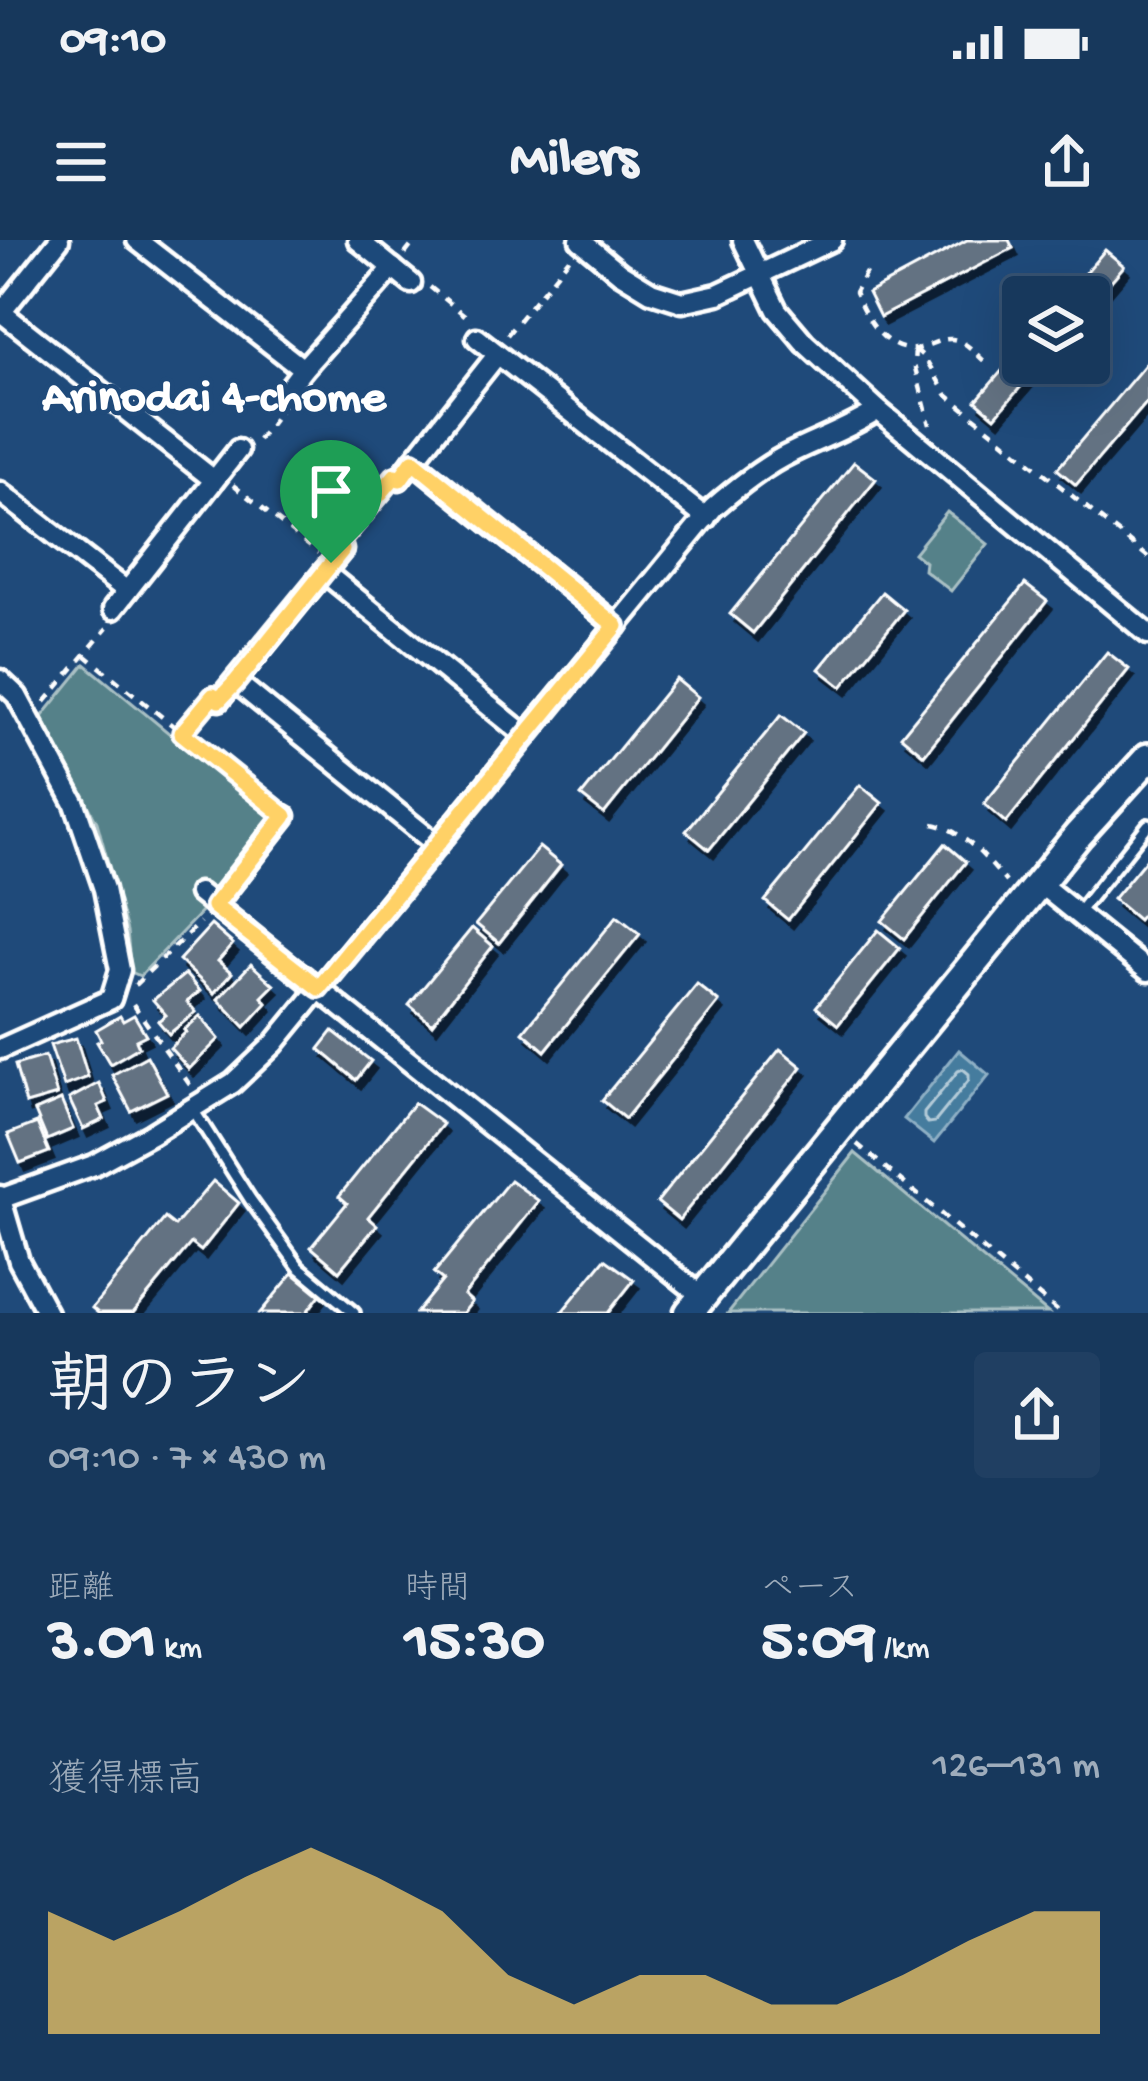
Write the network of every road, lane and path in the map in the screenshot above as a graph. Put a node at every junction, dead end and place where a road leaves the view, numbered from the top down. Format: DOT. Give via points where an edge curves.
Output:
graph roads {
  1 [pos="59,240"];
  2 [pos="137,240"];
  3 [pos="358,240"];
  4 [pos="742,240"];
  5 [pos="832,240"];
  6 [pos="581,241"];
  7 [pos="393,268"];
  8 [pos="866,272"];
  9 [pos="758,275"];
  10 [pos="411,283"];
  11 [pos="1,313"];
  12 [pos="477,338"];
  13 [pos="916,350"];
  14 [pos="497,356"];
  15 [pos="984,361"];
  16 [pos="303,370"];
  17 [pos="285,393"];
  18 [pos="878,410"];
  19 [pos="930,424"];
  20 [pos="238,450"];
  21 [pos="413,461"];
  22 [pos="217,477"];
  23 [pos="400,479"];
  24 [pos="0,492"];
  25 [pos="706,518"];
  26 [pos="1148,556"];
  27 [pos="332,562"];
  28 [pos="127,590"];
  29 [pos="112,609"];
  30 [pos="616,626"];
  31 [pos="1148,634"];
  32 [pos="86,655"];
  33 [pos="0,680"];
  34 [pos="236,682"];
  35 [pos="219,700"];
  36 [pos="30,721"];
  37 [pos="182,733"];
  38 [pos="526,736"];
  39 [pos="1148,758"];
  40 [pos="285,816"];
  41 [pos="933,824"];
  42 [pos="1148,825"];
  43 [pos="437,845"];
  44 [pos="1039,883"];
  45 [pos="1007,888"];
  46 [pos="207,900"];
  47 [pos="1077,914"];
  48 [pos="1148,971"];
  49 [pos="319,988"];
  50 [pos="120,990"];
  51 [pos="0,1049"];
  52 [pos="197,1106"];
  53 [pos="857,1144"];
  54 [pos="0,1198"];
  55 [pos="696,1305"];
  56 [pos="47,1313"];
  57 [pos="354,1313"];
  58 [pos="1060,1313"];
  1 -- 11 [label="street"];
  2 -- 16 [label="street"];
  3 -- 7 [label="street"];
  4 -- 9 [label="street"];
  5 -- 9 [label="street"];
  6 -- 9 [label="street" via="650,292 682,302"];
  6 -- 14 [label="path"];
  7 -- 10 [label="street"];
  7 -- 16 [label="street"];
  8 -- 13 [label="path" via="855,292 864,315 894,344"];
  9 -- 18 [label="street" via="805,343"];
  10 -- 12 [label="path" via="417,277 483,330"];
  11 -- 22 [label="street"];
  12 -- 14 [label="street"];
  13 -- 15 [label="path" via="951,339"];
  13 -- 19 [label="path"];
  13 -- 26 [label="path" via="946,394"];
  14 -- 21 [label="street"];
  14 -- 25 [label="street"];
  16 -- 17 [label="street"];
  17 -- 20 [label="path" via="291,398 246,456"];
  18 -- 25 [label="street" via="743,482"];
  18 -- 31 [label="street"];
  20 -- 22 [label="street"];
  21 -- 23 [label="street"];
  21 -- 30 [label="street"];
  22 -- 27 [label="path"];
  22 -- 28 [label="street"];
  23 -- 27 [label="path" via="337,545"];
  24 -- 28 [label="street"];
  25 -- 30 [label="street"];
  27 -- 34 [label="street"];
  27 -- 38 [label="street"];
  28 -- 29 [label="street"];
  29 -- 32 [label="path" via="118,614"];
  30 -- 38 [label="street"];
  32 -- 36 [label="path"];
  32 -- 37 [label="path"];
  33 -- 36 [label="street"];
  34 -- 35 [label="street"];
  34 -- 43 [label="street"];
  35 -- 37 [label="path" via="213,696"];
  36 -- 50 [label="street" via="75,804 104,889"];
  37 -- 40 [label="path"];
  38 -- 43 [label="street"];
  39 -- 44 [label="street"];
  40 -- 46 [label="street"];
  41 -- 45 [label="path" via="994,865"];
  42 -- 47 [label="lane"];
  43 -- 49 [label="street"];
  44 -- 47 [label="street"];
  44 -- 55 [label="street"];
  46 -- 49 [label="street"];
  46 -- 50 [label="path" via="144,980"];
  47 -- 48 [label="street"];
  49 -- 52 [label="street" via="260,1057"];
  49 -- 55 [label="street"];
  50 -- 51 [label="street"];
  50 -- 52 [label="path"];
  52 -- 54 [label="street" via="94,1166"];
  52 -- 57 [label="lane" via="299,1267"];
  53 -- 58 [label="path"];
  54 -- 56 [label="street" via="19,1262"];
}
